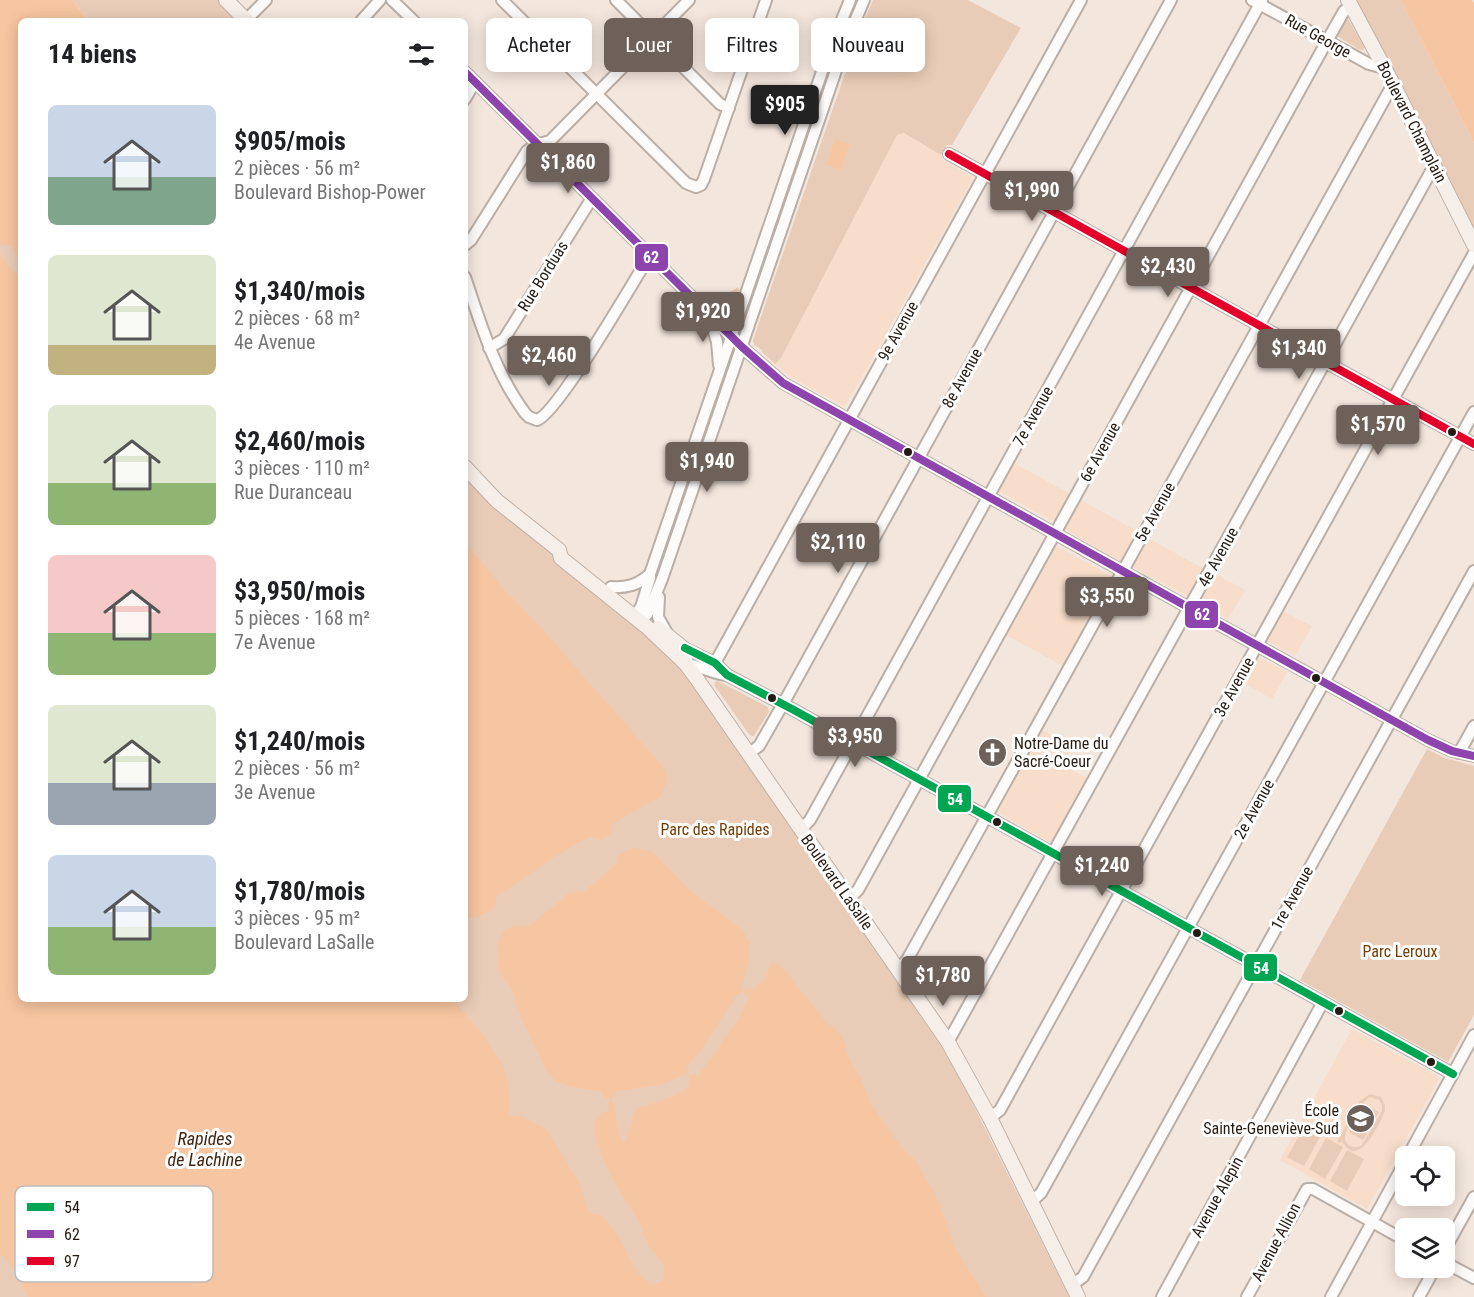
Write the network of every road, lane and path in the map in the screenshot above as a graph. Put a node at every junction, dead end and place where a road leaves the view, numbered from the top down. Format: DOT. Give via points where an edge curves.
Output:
graph roads {
  1 [pos="226,0"];
  2 [pos="266,0"];
  3 [pos="380,0"];
  4 [pos="392,0"];
  5 [pos="502,0"];
  6 [pos="616,0"];
  7 [pos="689,0"];
  8 [pos="766,0"];
  9 [pos="850,0"];
  10 [pos="864,0"];
  11 [pos="1081,0"];
  12 [pos="1171,0"];
  13 [pos="1258,1"];
  14 [pos="1349,3"];
  15 [pos="245,18"];
  16 [pos="249,18"];
  17 [pos="364,18"];
  18 [pos="411,18"];
  19 [pos="634,18"];
  20 [pos="671,18"];
  21 [pos="1327,41"];
  22 [pos="1384,68"];
  23 [pos="618,72"];
  24 [pos="688,72"];
  25 [pos="468,75"];
  26 [pos="476,82"];
  27 [pos="1393,84"];
  28 [pos="468,94"];
  29 [pos="597,94"];
  30 [pos="729,108"];
  31 [pos="538,144"];
  32 [pos="949,154"];
  33 [pos="1434,166"];
  34 [pos="985,173"];
  35 [pos="592,198"];
  36 [pos="1054,212"];
  37 [pos="468,242"];
  38 [pos="1474,245"];
  39 [pos="1124,250"];
  40 [pos="1474,253"];
  41 [pos="650,255"];
  42 [pos="468,286"];
  43 [pos="1191,287"];
  44 [pos="704,308"];
  45 [pos="1259,325"];
  46 [pos="732,336"];
  47 [pos="742,346"];
  48 [pos="489,348"];
  49 [pos="1326,362"];
  50 [pos="718,375"];
  51 [pos="1393,399"];
  52 [pos="1474,412"];
  53 [pos="849,420"];
  54 [pos="1461,436"];
  55 [pos="1474,444"];
  56 [pos="919,458"];
  57 [pos="468,470"];
  58 [pos="988,497"];
  59 [pos="1054,534"];
  60 [pos="559,550"];
  61 [pos="1122,571"];
  62 [pos="1474,571"];
  63 [pos="650,574"];
  64 [pos="662,579"];
  65 [pos="611,587"];
  66 [pos="1190,608"];
  67 [pos="639,617"];
  68 [pos="676,642"];
  69 [pos="1257,645"];
  70 [pos="715,663"];
  71 [pos="686,664"];
  72 [pos="727,675"];
  73 [pos="1324,682"];
  74 [pos="783,704"];
  75 [pos="1391,720"];
  76 [pos="1474,726"];
  77 [pos="852,742"];
  78 [pos="749,753"];
  79 [pos="1459,753"];
  80 [pos="1474,756"];
  81 [pos="919,779"];
  82 [pos="987,817"];
  83 [pos="801,829"];
  84 [pos="1054,854"];
  85 [pos="1121,891"];
  86 [pos="849,899"];
  87 [pos="1189,928"];
  88 [pos="1255,965"];
  89 [pos="898,969"];
  90 [pos="1323,1002"];
  91 [pos="1474,1035"];
  92 [pos="948,1042"];
  93 [pos="1453,1074"];
  94 [pos="990,1118"];
  95 [pos="1414,1146"];
  96 [pos="1395,1180"];
  97 [pos="1474,1197"];
  98 [pos="1031,1202"];
  99 [pos="1372,1222"];
  100 [pos="1455,1231"];
  101 [pos="1395,1235"];
  102 [pos="1455,1268"];
  103 [pos="1429,1278"];
  104 [pos="1474,1278"];
  105 [pos="1075,1291"];
  106 [pos="1162,1297"];
  107 [pos="1247,1297"];
  108 [pos="1331,1297"];
  109 [pos="1419,1297"];
  1 -- 15 [label="main road"];
  2 -- 16 [label="street"];
  3 -- 17 [label="street"];
  4 -- 18 [label="street"];
  5 -- 29 [label="street"];
  6 -- 19 [label="street"];
  7 -- 20 [label="street"];
  8 -- 30 [label="street"];
  9 -- 46 [label="street"];
  10 -- 47 [label="street" via="844,47"];
  11 -- 34 [label="street, 9e Avenue"];
  12 -- 36 [label="street, 8e Avenue"];
  13 -- 21 [label="street, Rue George"];
  13 -- 39 [label="street, 7e Avenue"];
  14 -- 21 [label="street, 6e Avenue"];
  14 -- 22 [label="main road, Boulevard Champlain"];
  21 -- 22 [label="street, Rue George"];
  21 -- 43 [label="street, 6e Avenue"];
  22 -- 27 [label="main road, Boulevard Champlain"];
  23 -- 29 [label="street"];
  24 -- 30 [label="street"];
  25 -- 26 [label="street"];
  26 -- 28 [label="street"];
  26 -- 31 [label="street"];
  27 -- 33 [label="main road, Boulevard Champlain"];
  27 -- 45 [label="street, 5e Avenue"];
  29 -- 30 [label="street" via="686,183 696,187 703,182"];
  29 -- 31 [label="street" via="550,141"];
  31 -- 35 [label="street"];
  31 -- 37 [label="street" via="527,151"];
  32 -- 34 [label="street"];
  33 -- 38 [label="main road, Boulevard Champlain"];
  33 -- 49 [label="street, 4e Avenue"];
  34 -- 36 [label="street"];
  34 -- 53 [label="street, 9e Avenue"];
  35 -- 41 [label="street"];
  35 -- 48 [label="street, Rue Borduas" via="504,339"];
  36 -- 39 [label="street"];
  36 -- 56 [label="street, 8e Avenue"];
  39 -- 43 [label="street"];
  39 -- 58 [label="street, 7e Avenue"];
  40 -- 51 [label="street, 3e Avenue"];
  41 -- 44 [label="street"];
  41 -- 48 [label="street" via="570,384 542,419 530,417 519,405"];
  42 -- 48 [label="street"];
  43 -- 45 [label="street"];
  43 -- 59 [label="street, 6e Avenue"];
  44 -- 46 [label="street"];
  44 -- 50 [label="street" via="717,342"];
  45 -- 49 [label="street"];
  45 -- 61 [label="street, 5e Avenue"];
  46 -- 47 [label="street"];
  46 -- 50 [label="street"];
  47 -- 53 [label="street" via="783,383"];
  47 -- 64 [label="street"];
  49 -- 51 [label="street"];
  49 -- 66 [label="street, 4e Avenue"];
  50 -- 63 [label="street"];
  51 -- 54 [label="street"];
  51 -- 69 [label="street, 3e Avenue"];
  52 -- 54 [label="street, 2e Avenue"];
  53 -- 56 [label="street"];
  53 -- 70 [label="street, 9e Avenue"];
  54 -- 55 [label="street"];
  54 -- 73 [label="street, 2e Avenue"];
  56 -- 58 [label="street"];
  56 -- 74 [label="street, 8e Avenue"];
  57 -- 60 [label="main road, Boulevard LaSalle" via="497,501"];
  58 -- 59 [label="street"];
  58 -- 77 [label="street, 7e Avenue"];
  59 -- 61 [label="street"];
  59 -- 81 [label="street, 6e Avenue"];
  60 -- 65 [label="main road, Boulevard LaSalle" via="567,551"];
  60 -- 67 [label="main road, Boulevard LaSalle" via="561,558"];
  61 -- 66 [label="street"];
  61 -- 82 [label="street, 5e Avenue"];
  62 -- 75 [label="street, 1re Avenue"];
  63 -- 65 [label="street" via="635,584"];
  63 -- 67 [label="street"];
  64 -- 67 [label="street"];
  64 -- 68 [label="street" via="658,617"];
  65 -- 67 [label="main road, Boulevard LaSalle"];
  66 -- 69 [label="street"];
  66 -- 84 [label="street, 4e Avenue"];
  67 -- 68 [label="main road, Boulevard LaSalle"];
  67 -- 71 [label="main road, Boulevard LaSalle"];
  68 -- 70 [label="street"];
  68 -- 71 [label="main road, Boulevard LaSalle"];
  69 -- 73 [label="street"];
  69 -- 85 [label="street, 3e Avenue"];
  70 -- 72 [label="street"];
  71 -- 72 [label="street"];
  71 -- 78 [label="main road, Boulevard LaSalle"];
  72 -- 74 [label="street"];
  73 -- 75 [label="street"];
  73 -- 87 [label="street, 2e Avenue"];
  74 -- 77 [label="street"];
  74 -- 78 [label="street, 8e Avenue" via="759,746"];
  75 -- 79 [label="street"];
  75 -- 88 [label="street, 1re Avenue"];
  76 -- 79 [label="street"];
  77 -- 81 [label="street"];
  77 -- 83 [label="street, 7e Avenue" via="809,822"];
  78 -- 83 [label="main road, Boulevard LaSalle"];
  79 -- 80 [label="street"];
  81 -- 82 [label="street"];
  81 -- 86 [label="street, 6e Avenue" via="858,890"];
  82 -- 84 [label="street"];
  82 -- 89 [label="street, 5e Avenue" via="907,960"];
  83 -- 86 [label="main road, Boulevard LaSalle"];
  84 -- 85 [label="street"];
  84 -- 92 [label="street, 4e Avenue"];
  85 -- 87 [label="street"];
  85 -- 94 [label="street, 3e Avenue" via="1000,1110"];
  86 -- 89 [label="main road, Boulevard LaSalle"];
  87 -- 88 [label="street"];
  87 -- 98 [label="street, 2e Avenue" via="1041,1193"];
  88 -- 90 [label="street"];
  88 -- 105 [label="street, 1re Avenue"];
  89 -- 92 [label="main road, Boulevard LaSalle"];
  90 -- 93 [label="street"];
  90 -- 106 [label="street, Avenue Alepin"];
  91 -- 93 [label="street"];
  92 -- 94 [label="main road, Boulevard LaSalle"];
  93 -- 95 [label="street"];
  94 -- 98 [label="main road, Boulevard LaSalle"];
  96 -- 99 [label="street"];
  97 -- 100 [label="street"];
  98 -- 105 [label="main road, Boulevard LaSalle"];
  99 -- 101 [label="street"];
  99 -- 107 [label="street, Avenue Allion" via="1307,1189"];
  99 -- 108 [label="street"];
  102 -- 104 [label="street"];
  103 -- 109 [label="street"];
}
